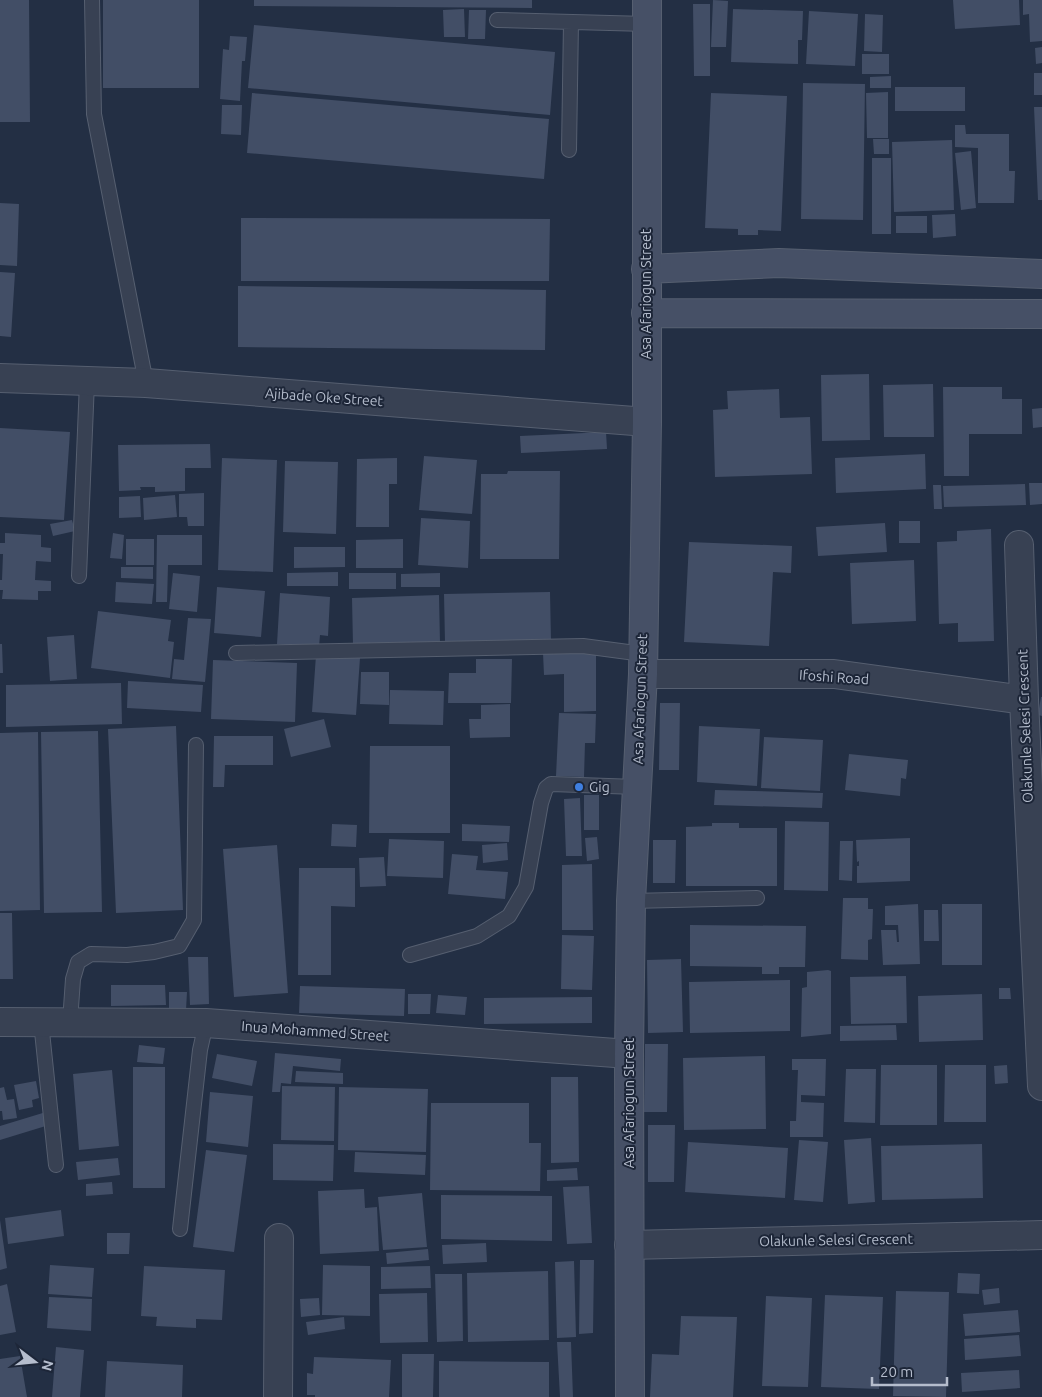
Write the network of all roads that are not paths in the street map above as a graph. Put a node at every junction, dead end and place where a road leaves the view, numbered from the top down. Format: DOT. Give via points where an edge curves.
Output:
graph roads {
  1 [pos="92,0"];
  2 [pos="647,12"];
  3 [pos="498,20"];
  4 [pos="571,22"];
  5 [pos="569,150"];
  6 [pos="646,270"];
  7 [pos="1042,274"];
  8 [pos="646,313"];
  9 [pos="1042,314"];
  10 [pos="0,378"];
  11 [pos="86,382"];
  12 [pos="146,383"];
  13 [pos="647,422"];
  14 [pos="1019,545"];
  15 [pos="79,576"];
  16 [pos="236,653"];
  17 [pos="643,664"];
  18 [pos="1024,700"];
  19 [pos="196,745"];
  20 [pos="637,787"];
  21 [pos="757,898"];
  22 [pos="631,901"];
  23 [pos="410,955"];
  24 [pos="1040,1021"];
  25 [pos="0,1022"];
  26 [pos="42,1022"];
  27 [pos="70,1022"];
  28 [pos="206,1022"];
  29 [pos="629,1054"];
  30 [pos="1042,1086"];
  31 [pos="56,1165"];
  32 [pos="180,1229"];
  33 [pos="1042,1235"];
  34 [pos="279,1238"];
  35 [pos="629,1245"];
  36 [pos="278,1397"];
  37 [pos="630,1397"];
  1 -- 12 [label="lane" via="94,114"];
  2 -- 4 [label="lane"];
  2 -- 6 [label="street, Asa Afariogun Street"];
  3 -- 4 [label="lane"];
  4 -- 5 [label="lane"];
  6 -- 7 [label="street" via="779,263"];
  6 -- 8 [label="street, Asa Afariogun Street"];
  8 -- 9 [label="street"];
  8 -- 13 [label="street, Asa Afariogun Street"];
  10 -- 11 [label="street, Ajibade Oke Street"];
  11 -- 12 [label="street, Ajibade Oke Street"];
  11 -- 15 [label="lane"];
  12 -- 13 [label="street, Ajibade Oke Street"];
  13 -- 17 [label="street, Asa Afariogun Street"];
  14 -- 18 [label="street, Olakunle Selesi Crescent"];
  16 -- 17 [label="lane" via="583,646"];
  17 -- 18 [label="street, Ifoshi Road" via="834,674"];
  17 -- 20 [label="street, Asa Afariogun Street"];
  18 -- 24 [label="street, Olakunle Selesi Crescent"];
  19 -- 27 [label="lane" via="194,920 178,946 127,955 91,954 78,962 73,979"];
  20 -- 22 [label="street, Asa Afariogun Street"];
  20 -- 23 [label="lane" via="551,784 546,788 541,803 526,887 510,916 477,936"];
  21 -- 22 [label="lane"];
  22 -- 29 [label="street, Asa Afariogun Street"];
  24 -- 30 [label="street, Olakunle Selesi Crescent"];
  25 -- 26 [label="street, Inua Mohammed Street"];
  26 -- 27 [label="street, Inua Mohammed Street"];
  26 -- 31 [label="lane"];
  27 -- 28 [label="street, Inua Mohammed Street"];
  28 -- 29 [label="street, Inua Mohammed Street"];
  28 -- 32 [label="lane"];
  29 -- 35 [label="street, Asa Afariogun Street"];
  33 -- 35 [label="street, Olakunle Selesi Crescent"];
  34 -- 36 [label="street"];
  35 -- 37 [label="street, Asa Afariogun Street"];
}
